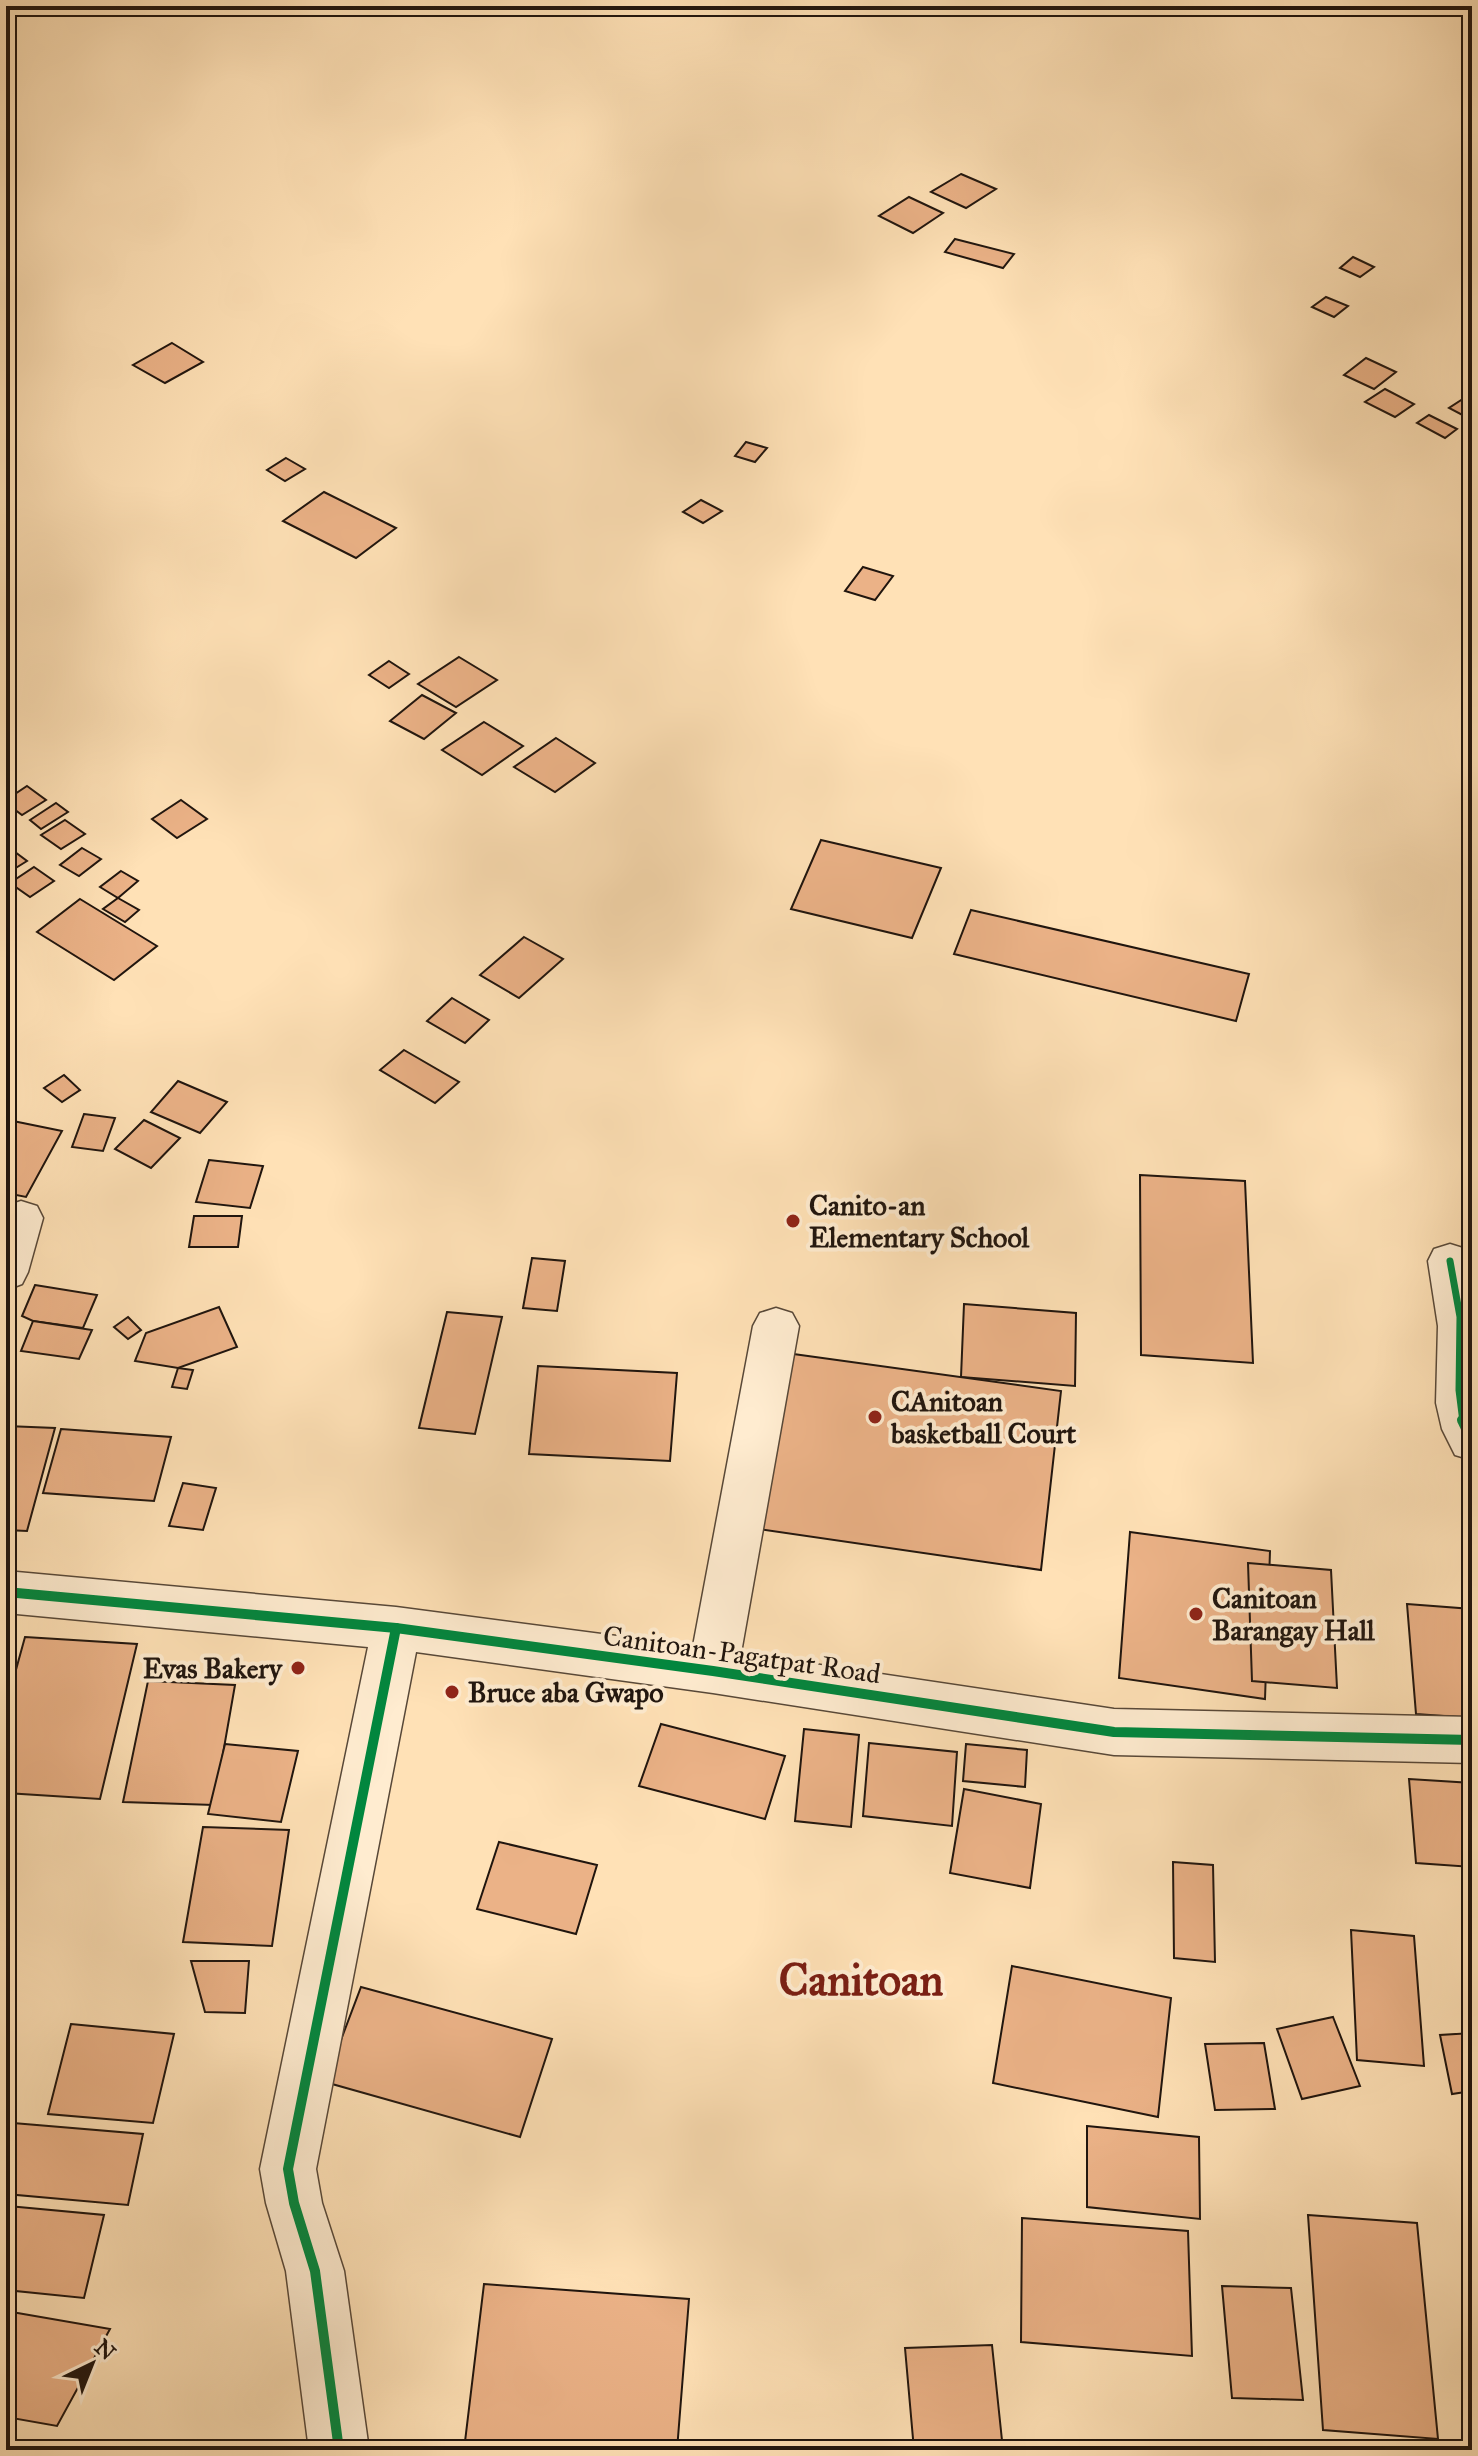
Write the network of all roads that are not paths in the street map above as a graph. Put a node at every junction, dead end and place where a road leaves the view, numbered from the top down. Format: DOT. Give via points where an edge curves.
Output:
graph roads {
  1 [pos="21,1218"];
  2 [pos="1450,1261"];
  3 [pos="6,1272"];
  4 [pos="776,1326"];
  5 [pos="1472,1441"];
  6 [pos="6,1592"];
  7 [pos="396,1628"];
  8 [pos="713,1671"];
  9 [pos="1472,1740"];
  10 [pos="339,2450"];
  1 -- 3 [label="street"];
  2 -- 5 [label="street" via="1461,1334 1457,1399"];
  4 -- 8 [label="street"];
  6 -- 7 [label="street, Canitoan-Pagatpat Road"];
  7 -- 8 [label="street, Canitoan-Pagatpat Road"];
  7 -- 10 [label="street" via="288,2169 315,2271"];
  8 -- 9 [label="street, Canitoan-Pagatpat Road" via="1114,1732"];
}
